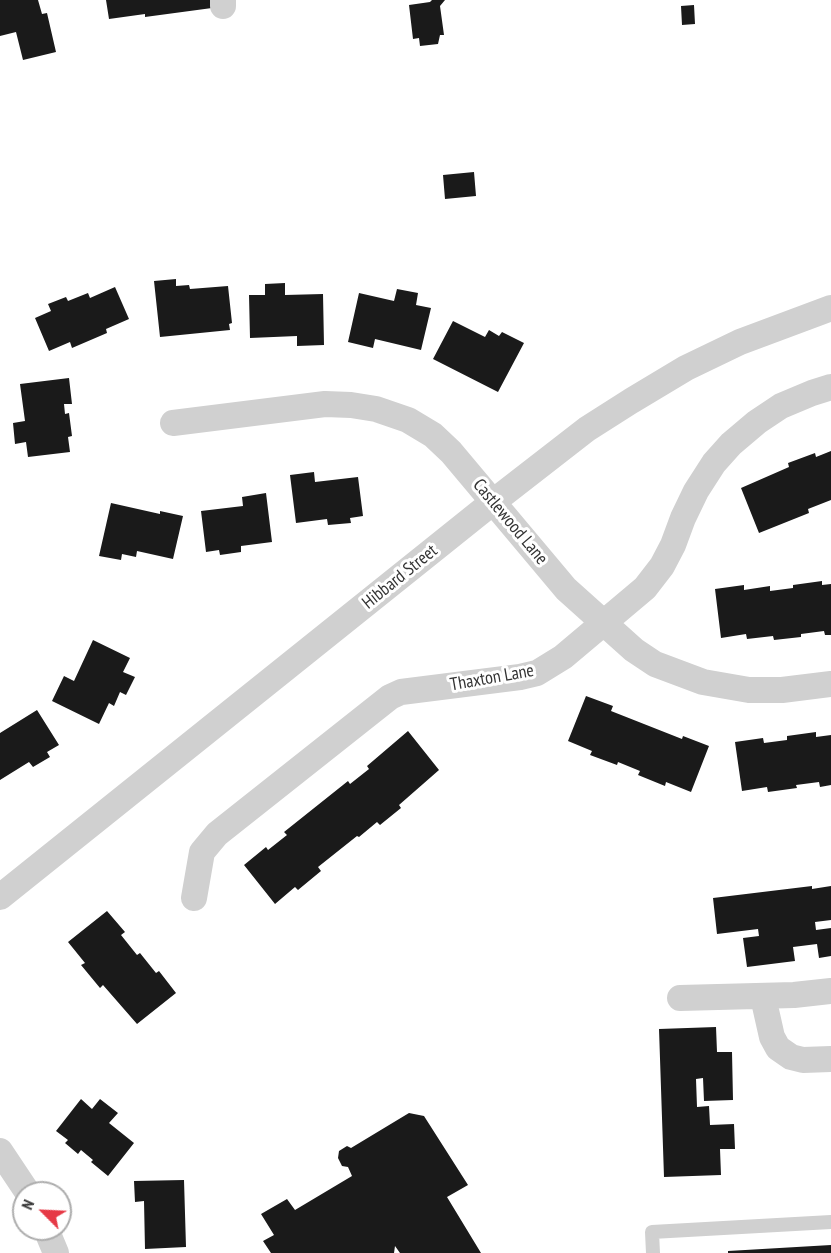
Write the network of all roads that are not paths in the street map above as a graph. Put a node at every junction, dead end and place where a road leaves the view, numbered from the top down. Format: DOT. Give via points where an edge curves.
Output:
graph roads {
  1 [pos="831,308"];
  2 [pos="831,387"];
  3 [pos="173,423"];
  4 [pos="493,502"];
  5 [pos="602,623"];
  6 [pos="831,684"];
  7 [pos="0,897"];
  8 [pos="194,898"];
  9 [pos="831,991"];
  10 [pos="763,996"];
  11 [pos="680,998"];
  12 [pos="831,1059"];
  13 [pos="0,1151"];
  14 [pos="20,1181"];
  15 [pos="831,1222"];
  16 [pos="653,1253"];
  1 -- 4 [label="street, Hibbard Street" via="740,342 686,368 587,429"];
  2 -- 5 [label="street, Thaxton Lane" via="781,406 731,444 696,491 662,566 645,588"];
  3 -- 4 [label="street, Castlewood Lane" via="325,404 376,409 408,420 433,435"];
  4 -- 5 [label="street, Castlewood Lane" via="566,589"];
  4 -- 7 [label="street, Hibbard Street"];
  5 -- 6 [label="street, Castlewood Lane" via="655,664 703,682 748,690"];
  5 -- 8 [label="street, Thaxton Lane" via="563,657 537,673 390,696 217,834 202,852"];
  9 -- 10 [label="street"];
  10 -- 11 [label="street"];
  10 -- 12 [label="street" via="778,1048 803,1060"];
  13 -- 14 [label="street"];
  15 -- 16 [label="lane" via="652,1232"];
}
